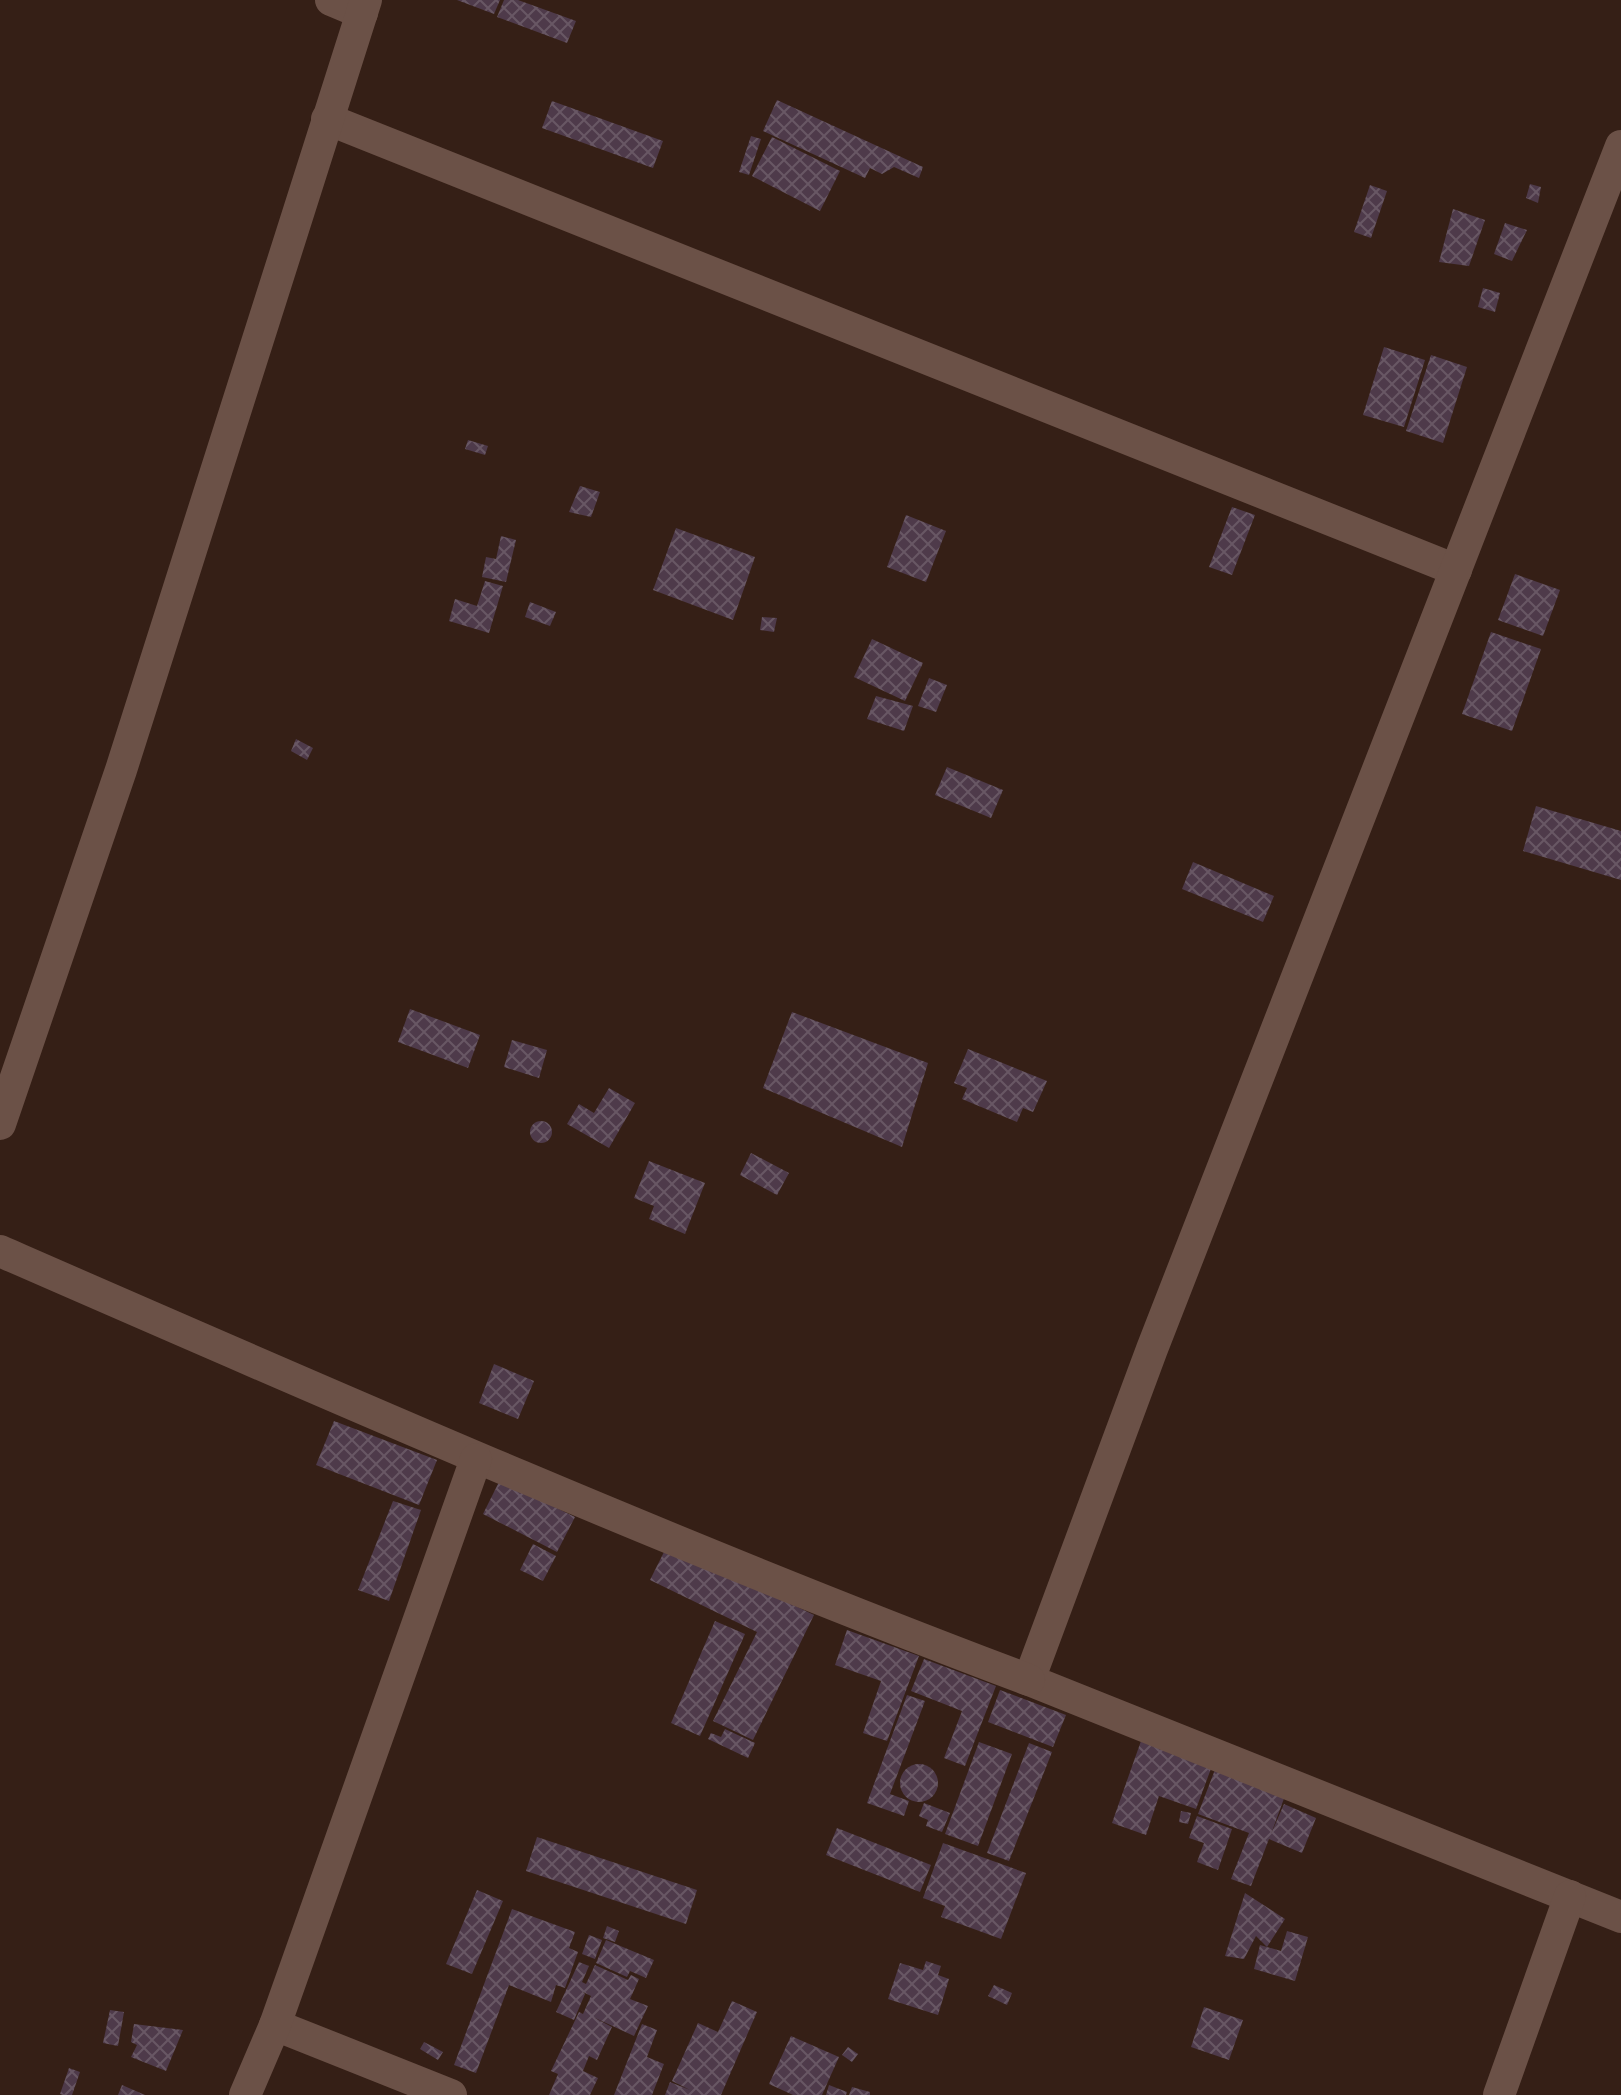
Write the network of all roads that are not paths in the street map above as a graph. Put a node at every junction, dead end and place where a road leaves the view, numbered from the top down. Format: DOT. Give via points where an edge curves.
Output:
graph roads {
  1 [pos="331,0"];
  2 [pos="364,6"];
  3 [pos="327,119"];
  4 [pos="1621,146"];
  5 [pos="1456,570"];
  6 [pos="0,1124"];
  7 [pos="0,1251"];
  8 [pos="476,1459"];
  9 [pos="1029,1680"];
  10 [pos="1570,1896"];
  11 [pos="1621,1917"];
  12 [pos="275,2025"];
  13 [pos="245,2095"];
  14 [pos="451,2095"];
  15 [pos="1499,2095"];
  1 -- 2 [label="street"];
  2 -- 3 [label="street"];
  3 -- 5 [label="street"];
  3 -- 6 [label="street" via="121,770"];
  4 -- 5 [label="street"];
  5 -- 9 [label="street" via="1152,1349"];
  7 -- 8 [label="street"];
  8 -- 9 [label="street"];
  8 -- 12 [label="street"];
  9 -- 10 [label="street"];
  10 -- 11 [label="street"];
  10 -- 15 [label="street"];
  12 -- 13 [label="street"];
  12 -- 14 [label="street"];
}
